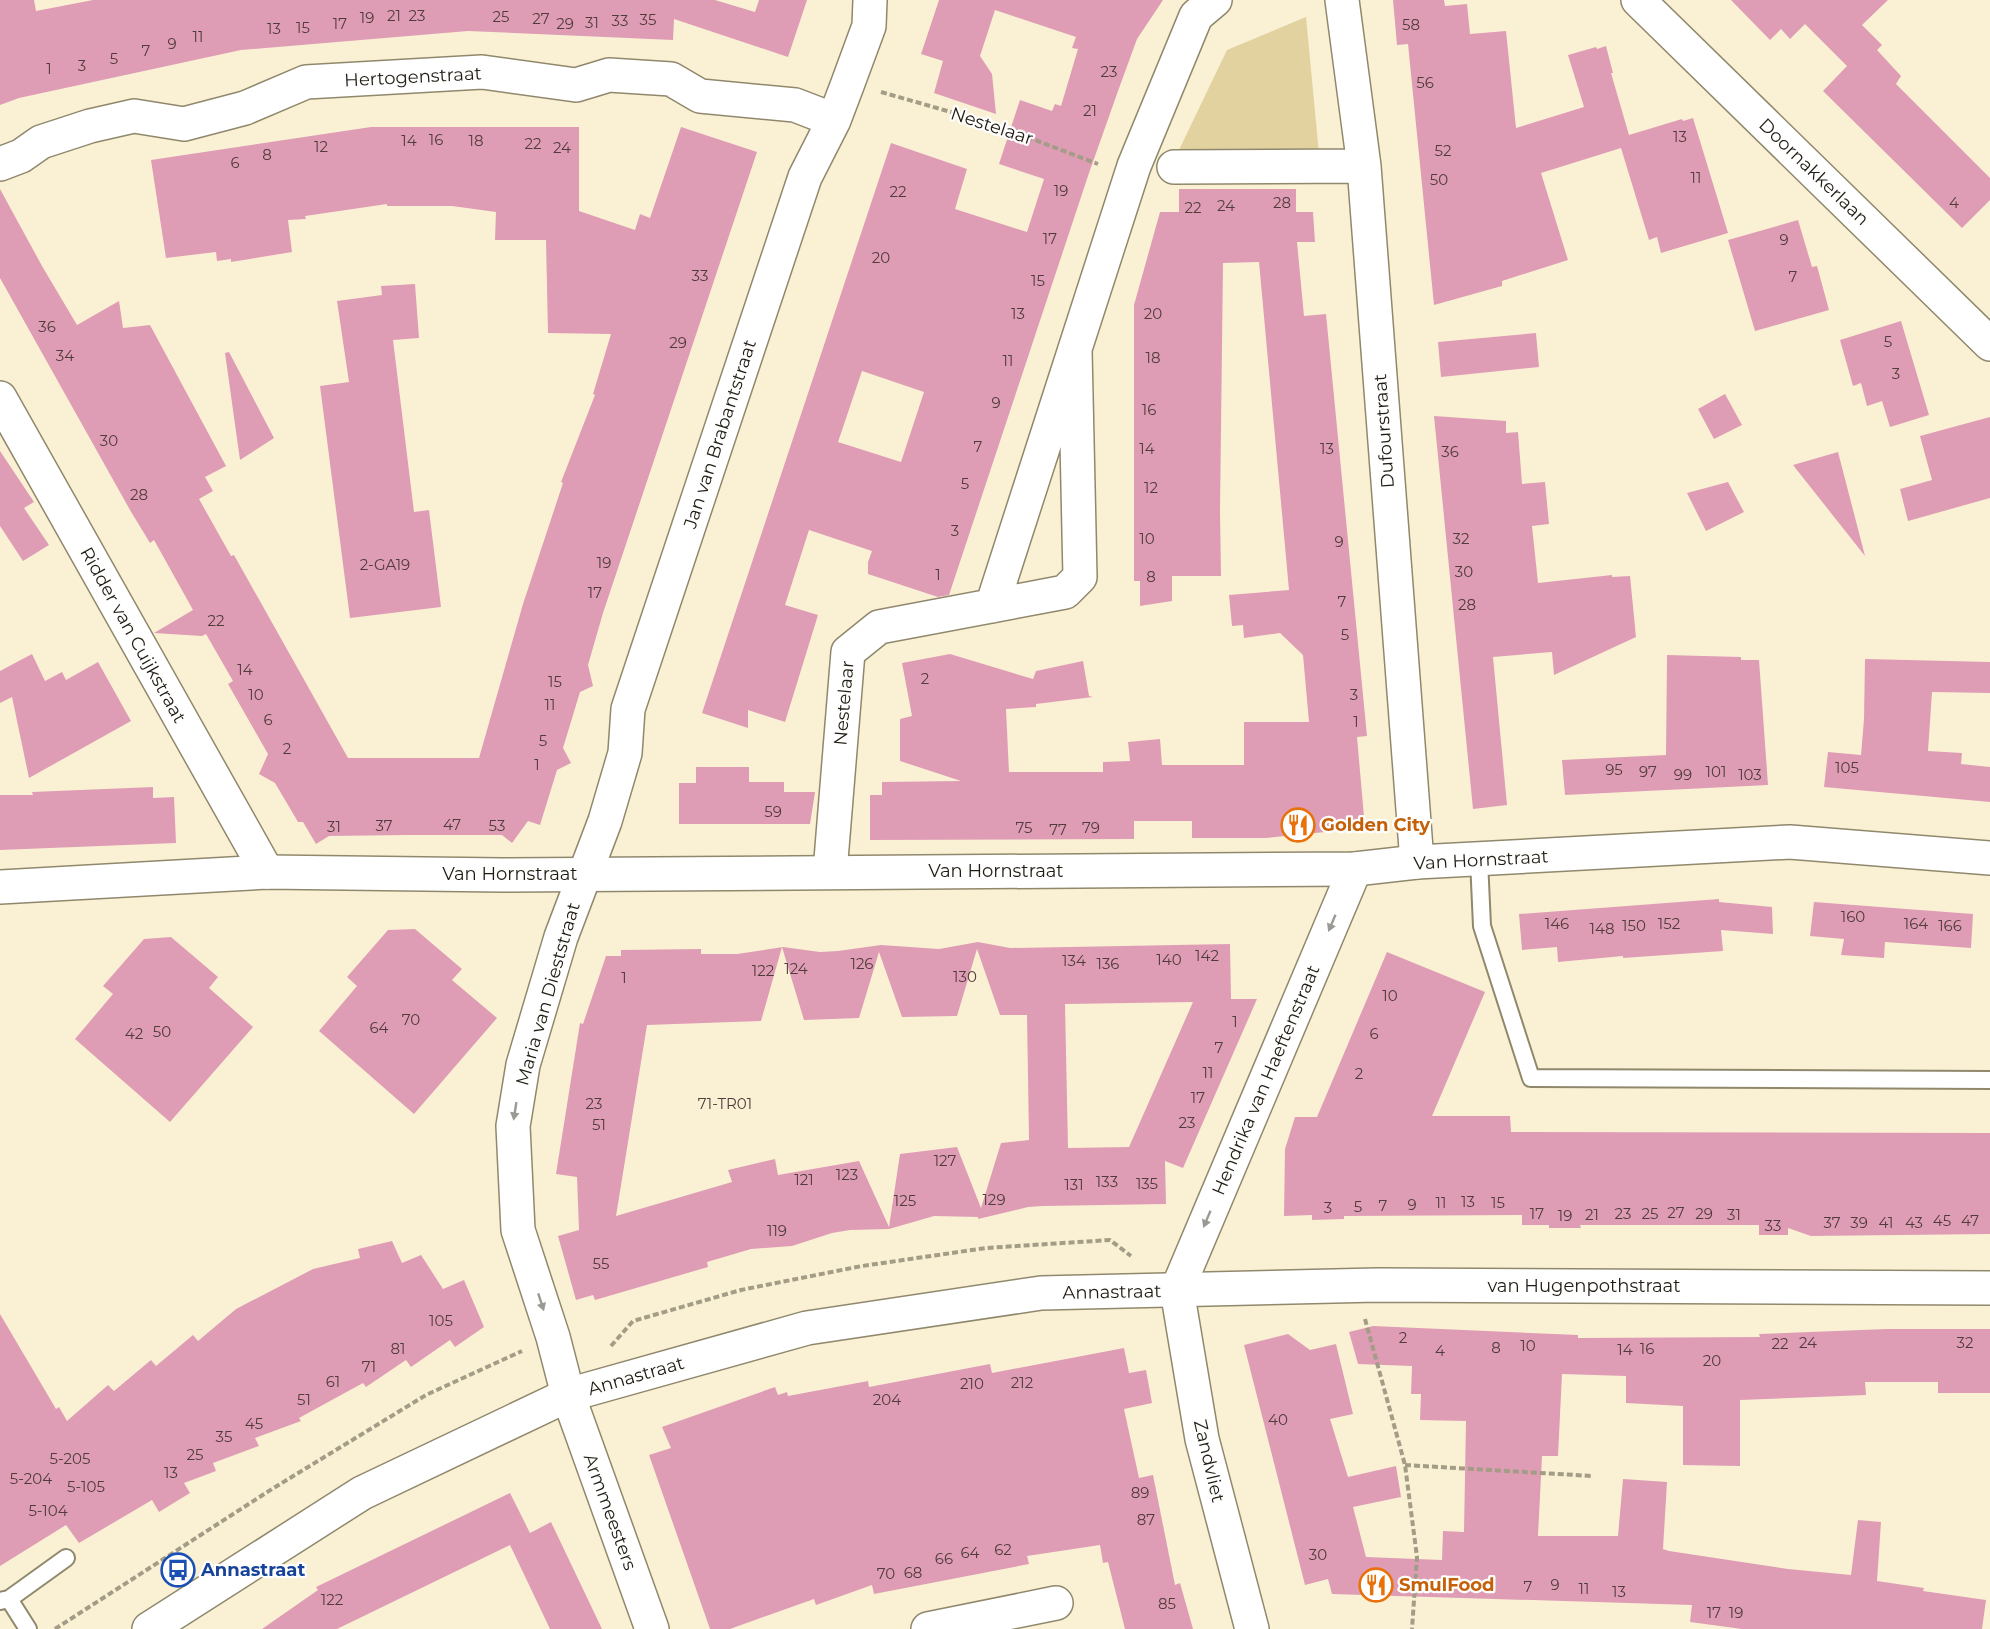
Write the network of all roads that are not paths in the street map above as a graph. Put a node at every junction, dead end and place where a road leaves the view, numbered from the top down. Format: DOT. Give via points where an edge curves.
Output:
graph roads {
  1 [pos="870,0"];
  2 [pos="1215,0"];
  3 [pos="1342,0"];
  4 [pos="1638,0"];
  5 [pos="834,120"];
  6 [pos="0,164"];
  7 [pos="1174,166"];
  8 [pos="1364,166"];
  9 [pos="1990,344"];
  10 [pos="1075,350"];
  11 [pos="2,407"];
  12 [pos="992,606"];
  13 [pos="1990,858"];
  14 [pos="1479,860"];
  15 [pos="1417,862"];
  16 [pos="1354,870"];
  17 [pos="267,872"];
  18 [pos="830,872"];
  19 [pos="585,874"];
  20 [pos="0,887"];
  21 [pos="1990,1080"];
  22 [pos="1990,1288"];
  23 [pos="1177,1290"];
  24 [pos="568,1395"];
  25 [pos="66,1558"];
  26 [pos="4,1600"];
  27 [pos="1056,1602"];
  28 [pos="28,1629"];
  29 [pos="149,1629"];
  30 [pos="652,1629"];
  31 [pos="928,1629"];
  32 [pos="1252,1629"];
  1 -- 5 [label="street, Jan van Brabantstraat" via="869,26"];
  2 -- 10 [label="street, Nestelaar" via="1196,16 1134,166"];
  3 -- 8 [label="street, Dufourstraat"];
  4 -- 9 [label="street, Doornakkerlaan"];
  5 -- 6 [label="street, Hertogenstraat" via="795,105 700,96 671,79 609,75 576,85 482,72 306,82 245,108 184,124 134,116 90,126 41,142"];
  5 -- 19 [label="street, Jan van Brabantstraat" via="805,177 628,709 625,753"];
  7 -- 8 [label="street"];
  8 -- 15 [label="street, Dufourstraat"];
  10 -- 12 [label="street, Nestelaar"];
  10 -- 12 [label="street, Nestelaar" via="1080,577 1065,592"];
  11 -- 17 [label="street, Ridder van Cuijkstraat"];
  12 -- 18 [label="street, Nestelaar" via="879,627 848,652"];
  13 -- 14 [label="street, Van Hornstraat" via="1790,842"];
  14 -- 15 [label="street, Van Hornstraat"];
  14 -- 21 [label="lane" via="1482,926 1531,1078"];
  15 -- 16 [label="street, Van Hornstraat"];
  16 -- 18 [label="street, Van Hornstraat"];
  16 -- 23 [label="street, Hendrika van Haeftenstraat, one-way"];
  17 -- 19 [label="street, Van Hornstraat"];
  17 -- 20 [label="street, Van Hornstraat"];
  18 -- 19 [label="street, Van Hornstraat"];
  19 -- 24 [label="street, Maria van Dieststraat, one-way" via="561,937 523,1065 513,1126 518,1230"];
  22 -- 23 [label="street, van Hugenpothstraat" via="1356,1286"];
  23 -- 24 [label="street, Annastraat" via="1041,1293 807,1328"];
  23 -- 32 [label="street, Zandvliet" via="1202,1439"];
  24 -- 29 [label="street, Annastraat" via="362,1493"];
  24 -- 30 [label="street, Armmeesters"];
  25 -- 26 [label="lane"];
  26 -- 28 [label="lane"];
  27 -- 31 [label="street"];
}
